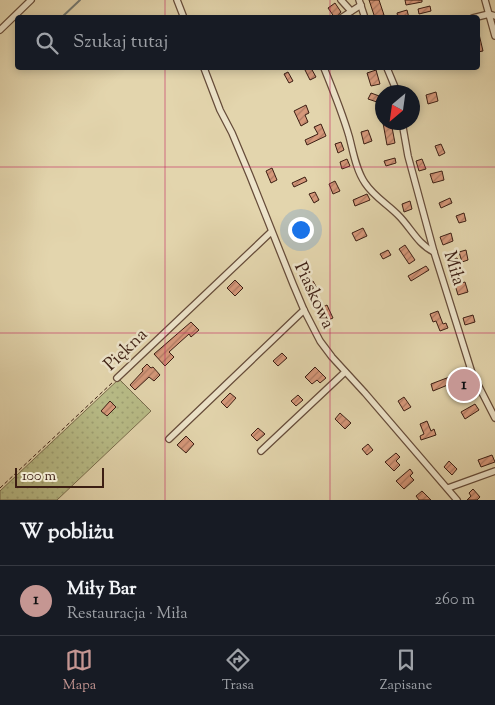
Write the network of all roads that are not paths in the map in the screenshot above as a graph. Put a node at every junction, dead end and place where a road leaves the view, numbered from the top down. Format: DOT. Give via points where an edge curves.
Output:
graph roads {
  1 [pos="31,0"];
  2 [pos="177,0"];
  3 [pos="341,0"];
  4 [pos="485,0"];
  5 [pos="360,2"];
  6 [pos="351,11"];
  7 [pos="15,15"];
  8 [pos="16,15"];
  9 [pos="183,15"];
  10 [pos="346,15"];
  11 [pos="364,15"];
  12 [pos="492,15"];
  13 [pos="0,30"];
  14 [pos="495,36"];
  15 [pos="205,70"];
  16 [pos="325,70"];
  17 [pos="388,70"];
  18 [pos="393,85"];
  19 [pos="403,130"];
  20 [pos="272,232"];
  21 [pos="434,252"];
  22 [pos="304,310"];
  23 [pos="345,372"];
  24 [pos="117,378"];
  25 [pos="495,418"];
  26 [pos="169,439"];
  27 [pos="261,451"];
  28 [pos="495,471"];
  29 [pos="448,488"];
  30 [pos="457,500"];
  1 -- 8 [label="street"];
  2 -- 9 [label="street"];
  3 -- 6 [label="street"];
  4 -- 12 [label="street"];
  5 -- 6 [label="street"];
  5 -- 11 [label="street"];
  6 -- 10 [label="street"];
  7 -- 13 [label="street"];
  12 -- 14 [label="street"];
  15 -- 20 [label="street, Piaskowa"];
  16 -- 21 [label="street" via="364,182 399,216 425,248"];
  17 -- 18 [label="street"];
  19 -- 21 [label="street, Miła"];
  20 -- 22 [label="street, Piaskowa"];
  20 -- 24 [label="street, Piękna"];
  21 -- 25 [label="street, Miła" via="472,373"];
  22 -- 23 [label="street, Piaskowa" via="320,341"];
  22 -- 26 [label="street"];
  23 -- 27 [label="street"];
  23 -- 29 [label="street, Piaskowa"];
  28 -- 29 [label="street"];
  29 -- 30 [label="street, Piaskowa"];
}
